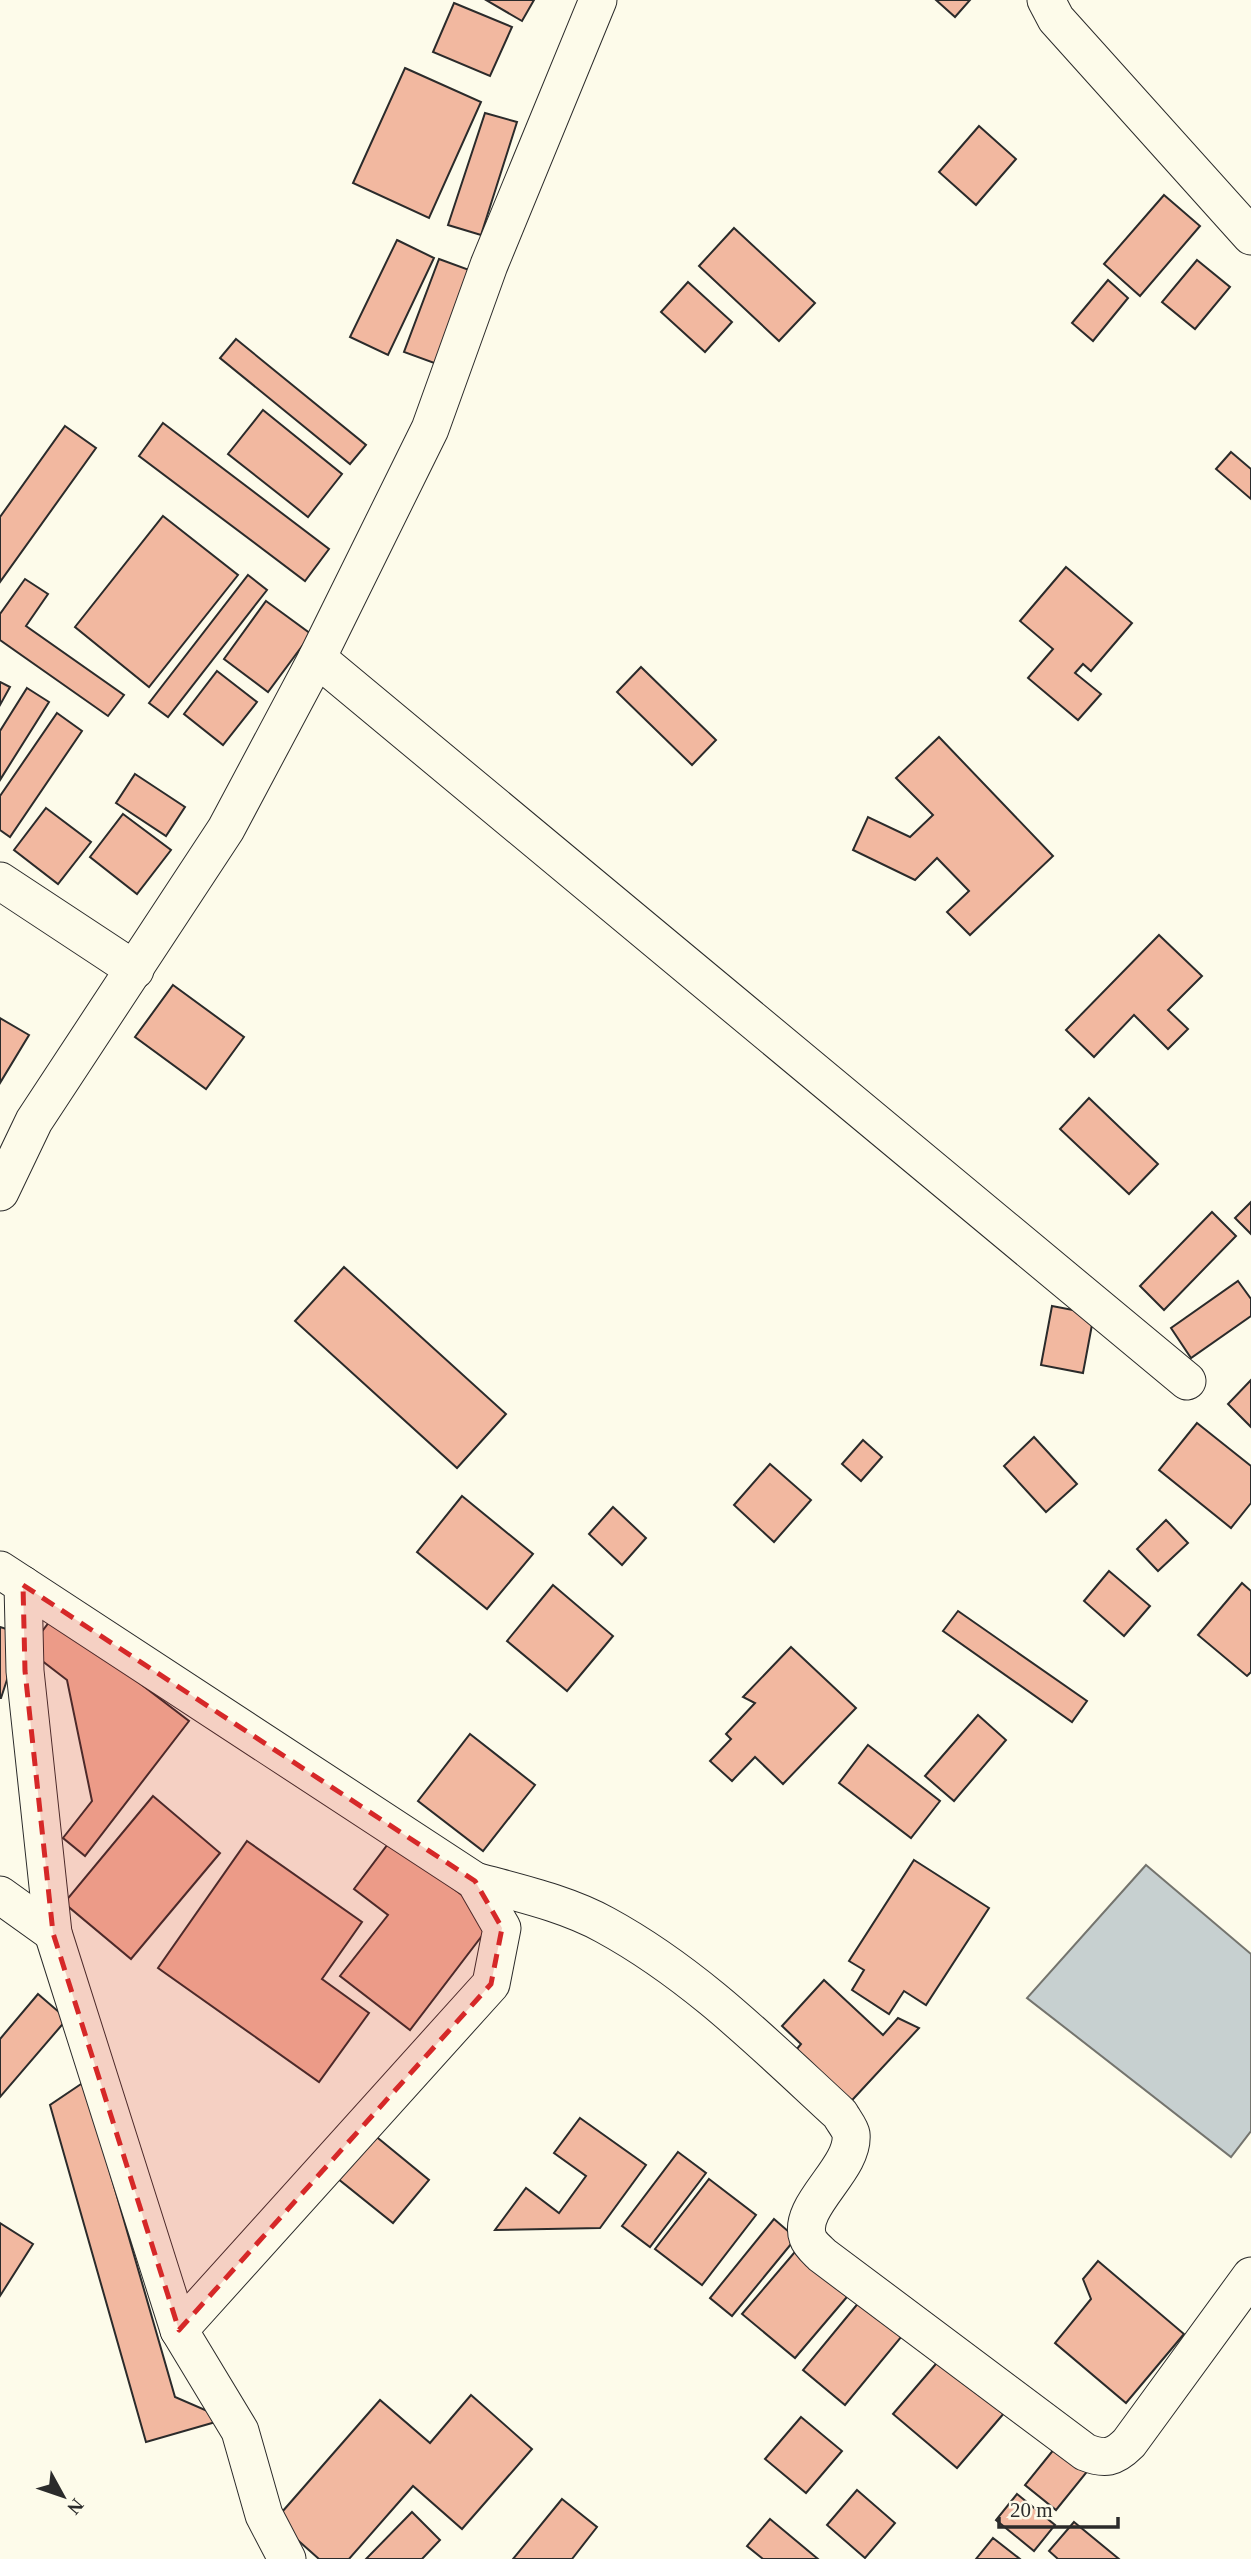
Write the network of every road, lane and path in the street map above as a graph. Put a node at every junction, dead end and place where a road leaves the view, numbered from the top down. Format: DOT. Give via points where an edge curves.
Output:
graph roads {
  1 [pos="598,0"];
  2 [pos="1046,0"];
  3 [pos="1251,236"];
  4 [pos="317,658"];
  5 [pos="0,881"];
  6 [pos="135,971"];
  7 [pos="0,1192"];
  8 [pos="1187,1381"];
  9 [pos="12,1577"];
  10 [pos="475,1881"];
  11 [pos="0,1895"];
  12 [pos="52,1933"];
  13 [pos="1251,2276"];
  14 [pos="179,2329"];
  15 [pos="287,2559"];
  1 -- 4 [label="street" via="489,265 430,429"];
  2 -- 3 [label="street" via="1056,19"];
  4 -- 6 [label="street" via="226,829"];
  4 -- 8 [label="street"];
  5 -- 6 [label="street"];
  6 -- 7 [label="street" via="34,1121"];
  9 -- 10 [label="street"];
  9 -- 12 [label="street"];
  10 -- 13 [label="street" via="605,1924 706,1991 841,2115 851,2133 846,2157 812,2210 806,2224 808,2239 822,2255 1085,2452 1101,2459 1116,2456"];
  10 -- 14 [label="street" via="502,1928 491,1984"];
  11 -- 12 [label="street"];
  12 -- 14 [label="street"];
  14 -- 15 [label="street" via="240,2431 264,2515"];
}
